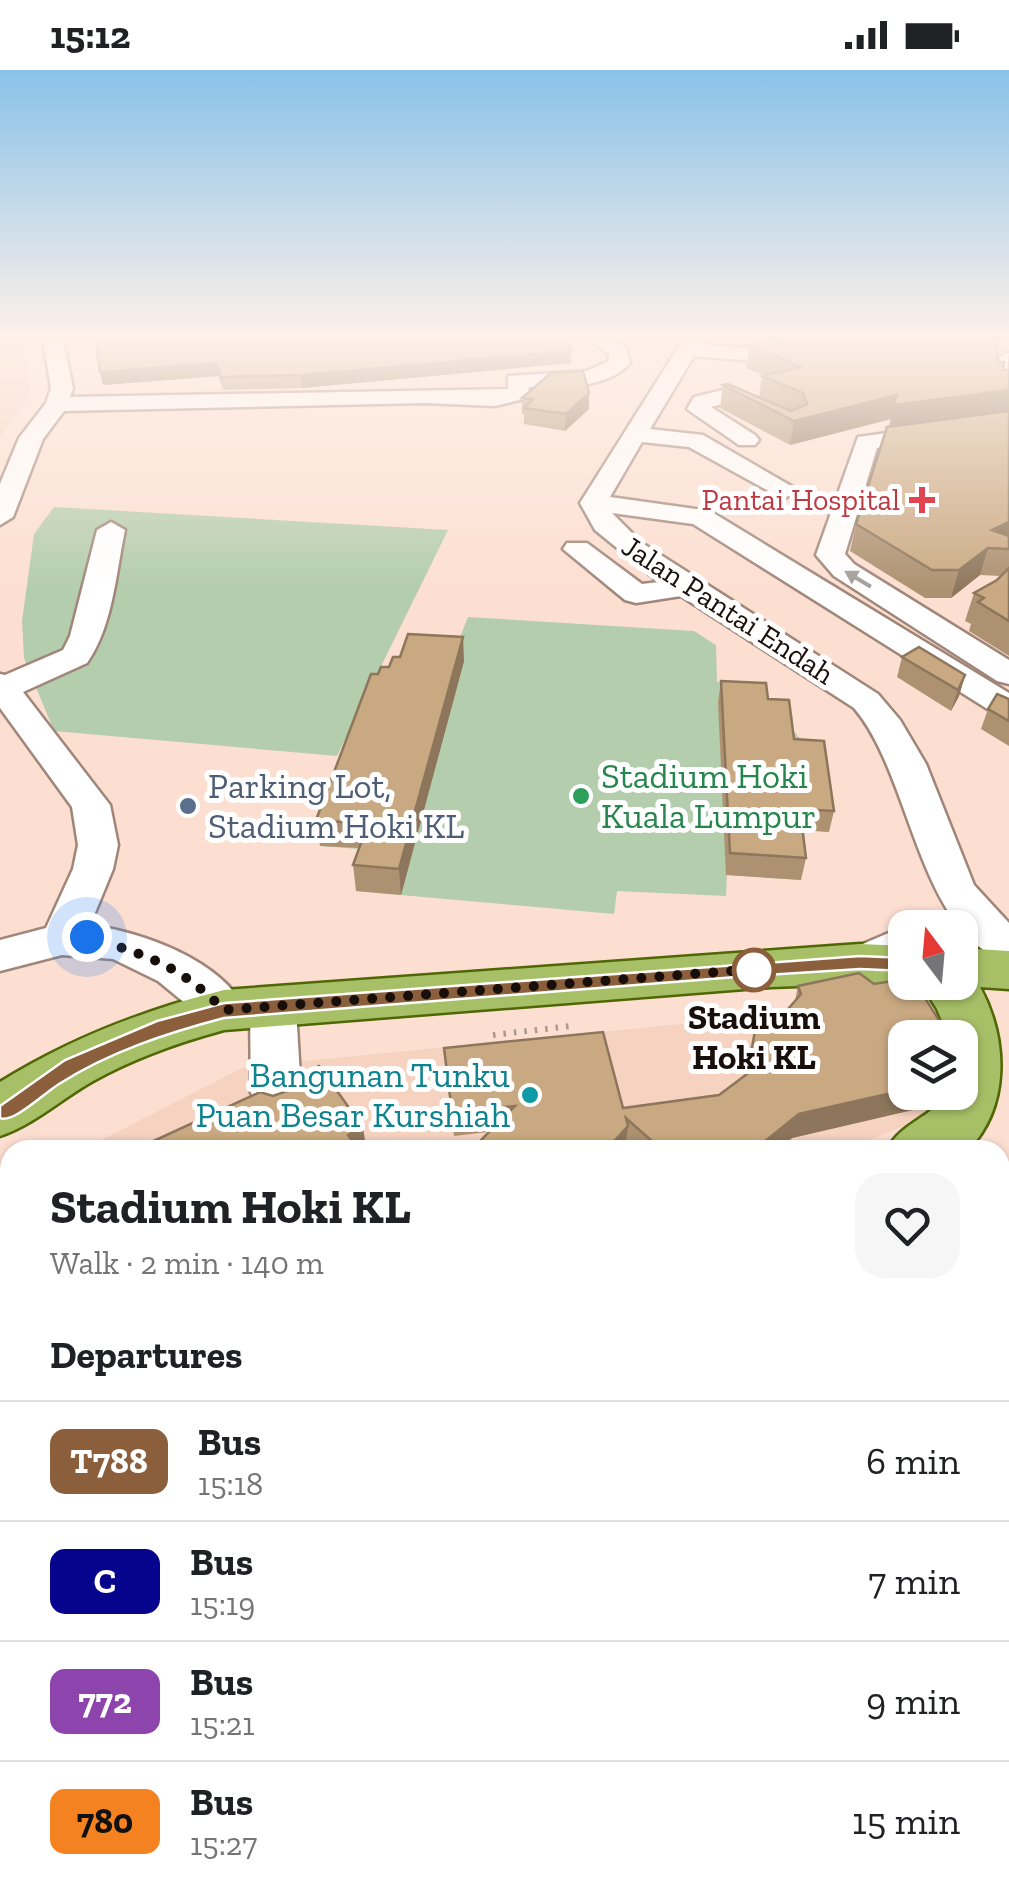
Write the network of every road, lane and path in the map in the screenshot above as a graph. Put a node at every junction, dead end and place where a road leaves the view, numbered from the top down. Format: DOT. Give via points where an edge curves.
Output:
graph roads {
  1 [pos="44,420"];
  2 [pos="642,420"];
  3 [pos="717,420"];
  4 [pos="1009,423"];
  5 [pos="732,431"];
  6 [pos="633,434"];
  7 [pos="695,440"];
  8 [pos="726,457"];
  9 [pos="785,490"];
  10 [pos="593,503"];
  11 [pos="0,517"];
  12 [pos="111,530"];
  13 [pos="577,549"];
  14 [pos="688,586"];
  15 [pos="1009,674"];
  16 [pos="1,686"];
  17 [pos="1009,708"];
  18 [pos="954,888"];
  19 [pos="948,910"];
  20 [pos="63,938"];
  21 [pos="1009,947"];
  22 [pos="0,956"];
  23 [pos="888,956"];
  24 [pos="978,968"];
  25 [pos="1009,970"];
  26 [pos="978,987"];
  27 [pos="961,1000"];
  28 [pos="1009,1004"];
  29 [pos="248,1010"];
  30 [pos="571,1026"];
  31 [pos="493,1034"];
  32 [pos="276,1092"];
  33 [pos="0,1112"];
  34 [pos="933,1140"];
  1 -- 11 [label="street"];
  2 -- 6 [label="street, Jalan Pantai Endah"];
  3 -- 5 [label="street"];
  15 -- 4 [label="street, one-way" via="960,633 912,611 830,556 864,446"];
  5 -- 7 [label="street"];
  5 -- 8 [label="street" via="750,446"];
  6 -- 7 [label="street"];
  6 -- 10 [label="street, Jalan Pantai Endah"];
  7 -- 8 [label="street"];
  8 -- 9 [label="street"];
  10 -- 14 [label="street, Jalan Pantai Endah" via="603,526"];
  10 -- 17 [label="street" via="700,517"];
  12 -- 16 [label="street" via="76,656"];
  13 -- 14 [label="street" via="636,594"];
  14 -- 18 [label="street, Jalan Pantai Endah" via="866,701 898,744"];
  16 -- 20 [label="street" via="91,805 98,845 93,869"];
  18 -- 19 [label="street"];
  18 -- 21 [label="street, Jalan Pantai Endah"];
  20 -- 22 [label="street"];
  20 -- 29 [label="street" via="87,937 156,958"];
  23 -- 29 [label="main road"];
  24 -- 25 [label="main road"];
  26 -- 28 [label="main road"];
  27 -- 34 [label="main road" via="977,1034 977,1100"];
  29 -- 32 [label="street"];
  29 -- 33 [label="main road" via="164,1026 72,1065"];
  30 -- 31 [label="path"];
}
